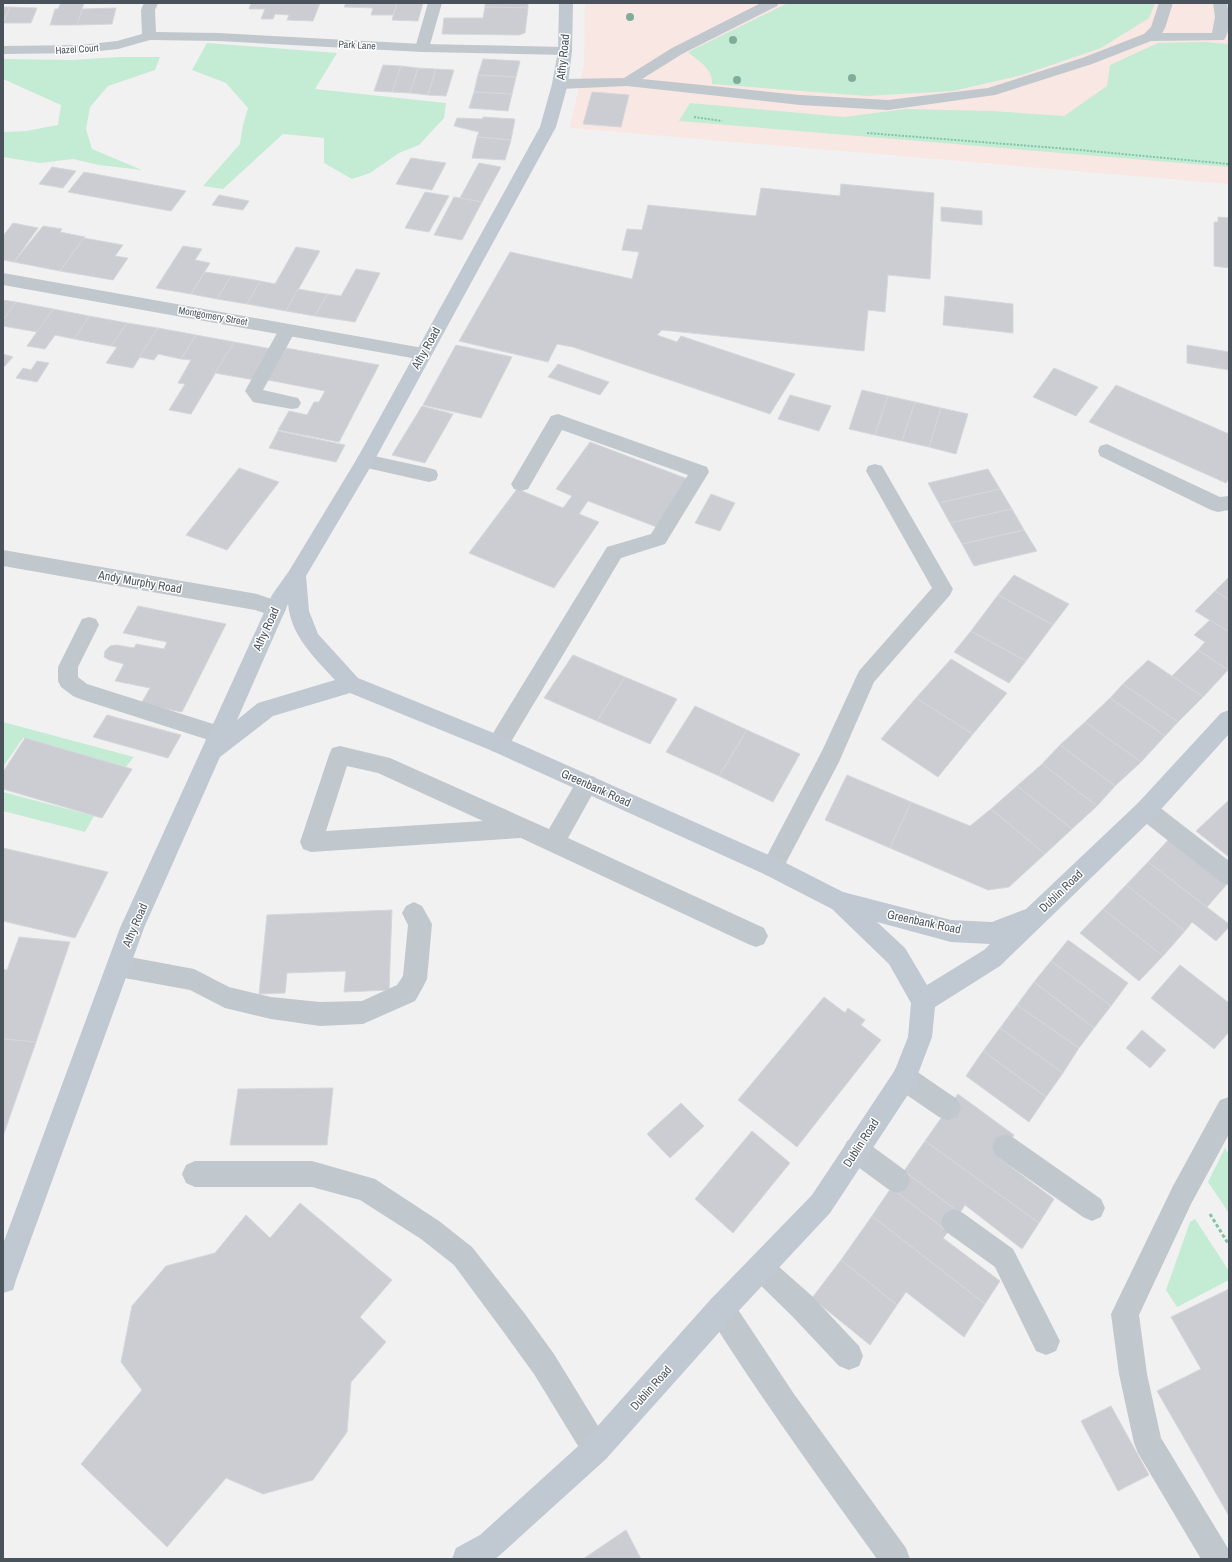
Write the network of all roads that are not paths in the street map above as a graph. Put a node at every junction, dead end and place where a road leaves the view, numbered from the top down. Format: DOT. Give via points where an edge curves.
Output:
graph roads {
  1 [pos="151,3"];
  2 [pos="435,3"];
  3 [pos="566,3"];
  4 [pos="772,3"];
  5 [pos="1166,3"];
  6 [pos="1220,3"];
  7 [pos="149,36"];
  8 [pos="1149,37"];
  9 [pos="422,48"];
  10 [pos="3,50"];
  11 [pos="565,51"];
  12 [pos="626,82"];
  13 [pos="560,84"];
  14 [pos="3,279"];
  15 [pos="287,330"];
  16 [pos="423,354"];
  17 [pos="292,403"];
  18 [pos="1107,451"];
  19 [pos="365,461"];
  20 [pos="875,471"];
  21 [pos="429,475"];
  22 [pos="521,484"];
  23 [pos="1229,503"];
  24 [pos="3,558"];
  25 [pos="296,576"];
  26 [pos="276,609"];
  27 [pos="89,625"];
  28 [pos="351,684"];
  29 [pos="1229,719"];
  30 [pos="214,744"];
  31 [pos="498,744"];
  32 [pos="587,784"];
  33 [pos="1146,810"];
  34 [pos="522,828"];
  35 [pos="554,842"];
  36 [pos="772,868"];
  37 [pos="1229,875"];
  38 [pos="839,901"];
  39 [pos="414,913"];
  40 [pos="1032,918"];
  41 [pos="756,936"];
  42 [pos="118,966"];
  43 [pos="923,1001"];
  44 [pos="904,1078"];
  45 [pos="948,1108"];
  46 [pos="1229,1109"];
  47 [pos="1005,1147"];
  48 [pos="856,1150"];
  49 [pos="194,1174"];
  50 [pos="897,1180"];
  51 [pos="1092,1208"];
  52 [pos="954,1222"];
  53 [pos="760,1267"];
  54 [pos="3,1280"];
  55 [pos="721,1309"];
  56 [pos="1046,1341"];
  57 [pos="850,1356"];
  58 [pos="596,1449"];
  59 [pos="468,1559"];
  60 [pos="894,1559"];
  61 [pos="1218,1559"];
  1 -- 7 [label="street" via="148,10"];
  2 -- 9 [label="street"];
  3 -- 11 [label="main road, Athy Road"];
  4 -- 12 [label="street" via="677,51"];
  5 -- 8 [label="street" via="1158,28"];
  6 -- 8 [label="street" via="1220,37"];
  7 -- 9 [label="street, Park Lane" via="218,37"];
  7 -- 10 [label="street, Hazel Court" via="118,45 81,49"];
  8 -- 12 [label="street" via="1087,61 990,92 888,105 800,100"];
  9 -- 11 [label="street, Park Lane"];
  11 -- 13 [label="main road, Athy Road"];
  12 -- 13 [label="street"];
  13 -- 16 [label="main road, Athy Road" via="548,127"];
  14 -- 15 [label="street, Montgomery Street"];
  15 -- 16 [label="street, Montgomery Street"];
  15 -- 17 [label="street" via="254,391 259,397"];
  16 -- 19 [label="main road, Athy Road"];
  18 -- 23 [label="street" via="1218,505"];
  19 -- 21 [label="street"];
  19 -- 25 [label="main road, Athy Road"];
  20 -- 36 [label="street" via="942,589 866,677 831,756"];
  22 -- 31 [label="street" via="558,421 700,472 658,539 614,552"];
  24 -- 26 [label="street, Andy Murphy Road" via="258,602"];
  25 -- 26 [label="main road, Athy Road" via="282,595"];
  25 -- 28 [label="main road, Greenbank Road" via="299,611 310,639"];
  26 -- 30 [label="main road, Athy Road"];
  27 -- 30 [label="street" via="68,667 68,681 80,690"];
  28 -- 30 [label="main road" via="266,709"];
  28 -- 31 [label="main road, Greenbank Road"];
  29 -- 33 [label="main road, Dublin Road"];
  30 -- 42 [label="main road, Athy Road" via="132,928"];
  31 -- 32 [label="main road, Greenbank Road"];
  32 -- 35 [label="street"];
  32 -- 36 [label="main road, Greenbank Road"];
  33 -- 37 [label="street"];
  33 -- 40 [label="main road, Dublin Road"];
  34 -- 34 [label="street" via="382,764 340,755 311,842"];
  34 -- 35 [label="street"];
  35 -- 41 [label="street"];
  36 -- 38 [label="main road, Greenbank Road"];
  38 -- 40 [label="main road, Greenbank Road" via="951,931 992,933"];
  38 -- 43 [label="main road, Greenbank Road" via="897,956"];
  39 -- 42 [label="street" via="420,924 415,979 406,993 363,1012 320,1014 271,1008 225,997 194,980"];
  40 -- 43 [label="main road, Dublin Road" via="992,958"];
  42 -- 54 [label="main road, Athy Road"];
  43 -- 44 [label="main road, Dublin Road" via="920,1037"];
  44 -- 45 [label="street"];
  44 -- 48 [label="main road, Dublin Road"];
  46 -- 61 [label="street" via="1182,1195 1125,1314 1132,1374 1148,1442"];
  47 -- 51 [label="street"];
  48 -- 50 [label="street"];
  48 -- 53 [label="main road, Dublin Road" via="821,1204"];
  49 -- 58 [label="street" via="312,1174 366,1188 430,1230 463,1256 515,1324 544,1364"];
  52 -- 56 [label="street" via="1004,1258"];
  53 -- 55 [label="main road, Dublin Road"];
  53 -- 57 [label="street"];
  55 -- 58 [label="main road, Dublin Road"];
  55 -- 60 [label="street" via="762,1375"];
  58 -- 59 [label="main road, Dublin Road" via="490,1545"];
}
